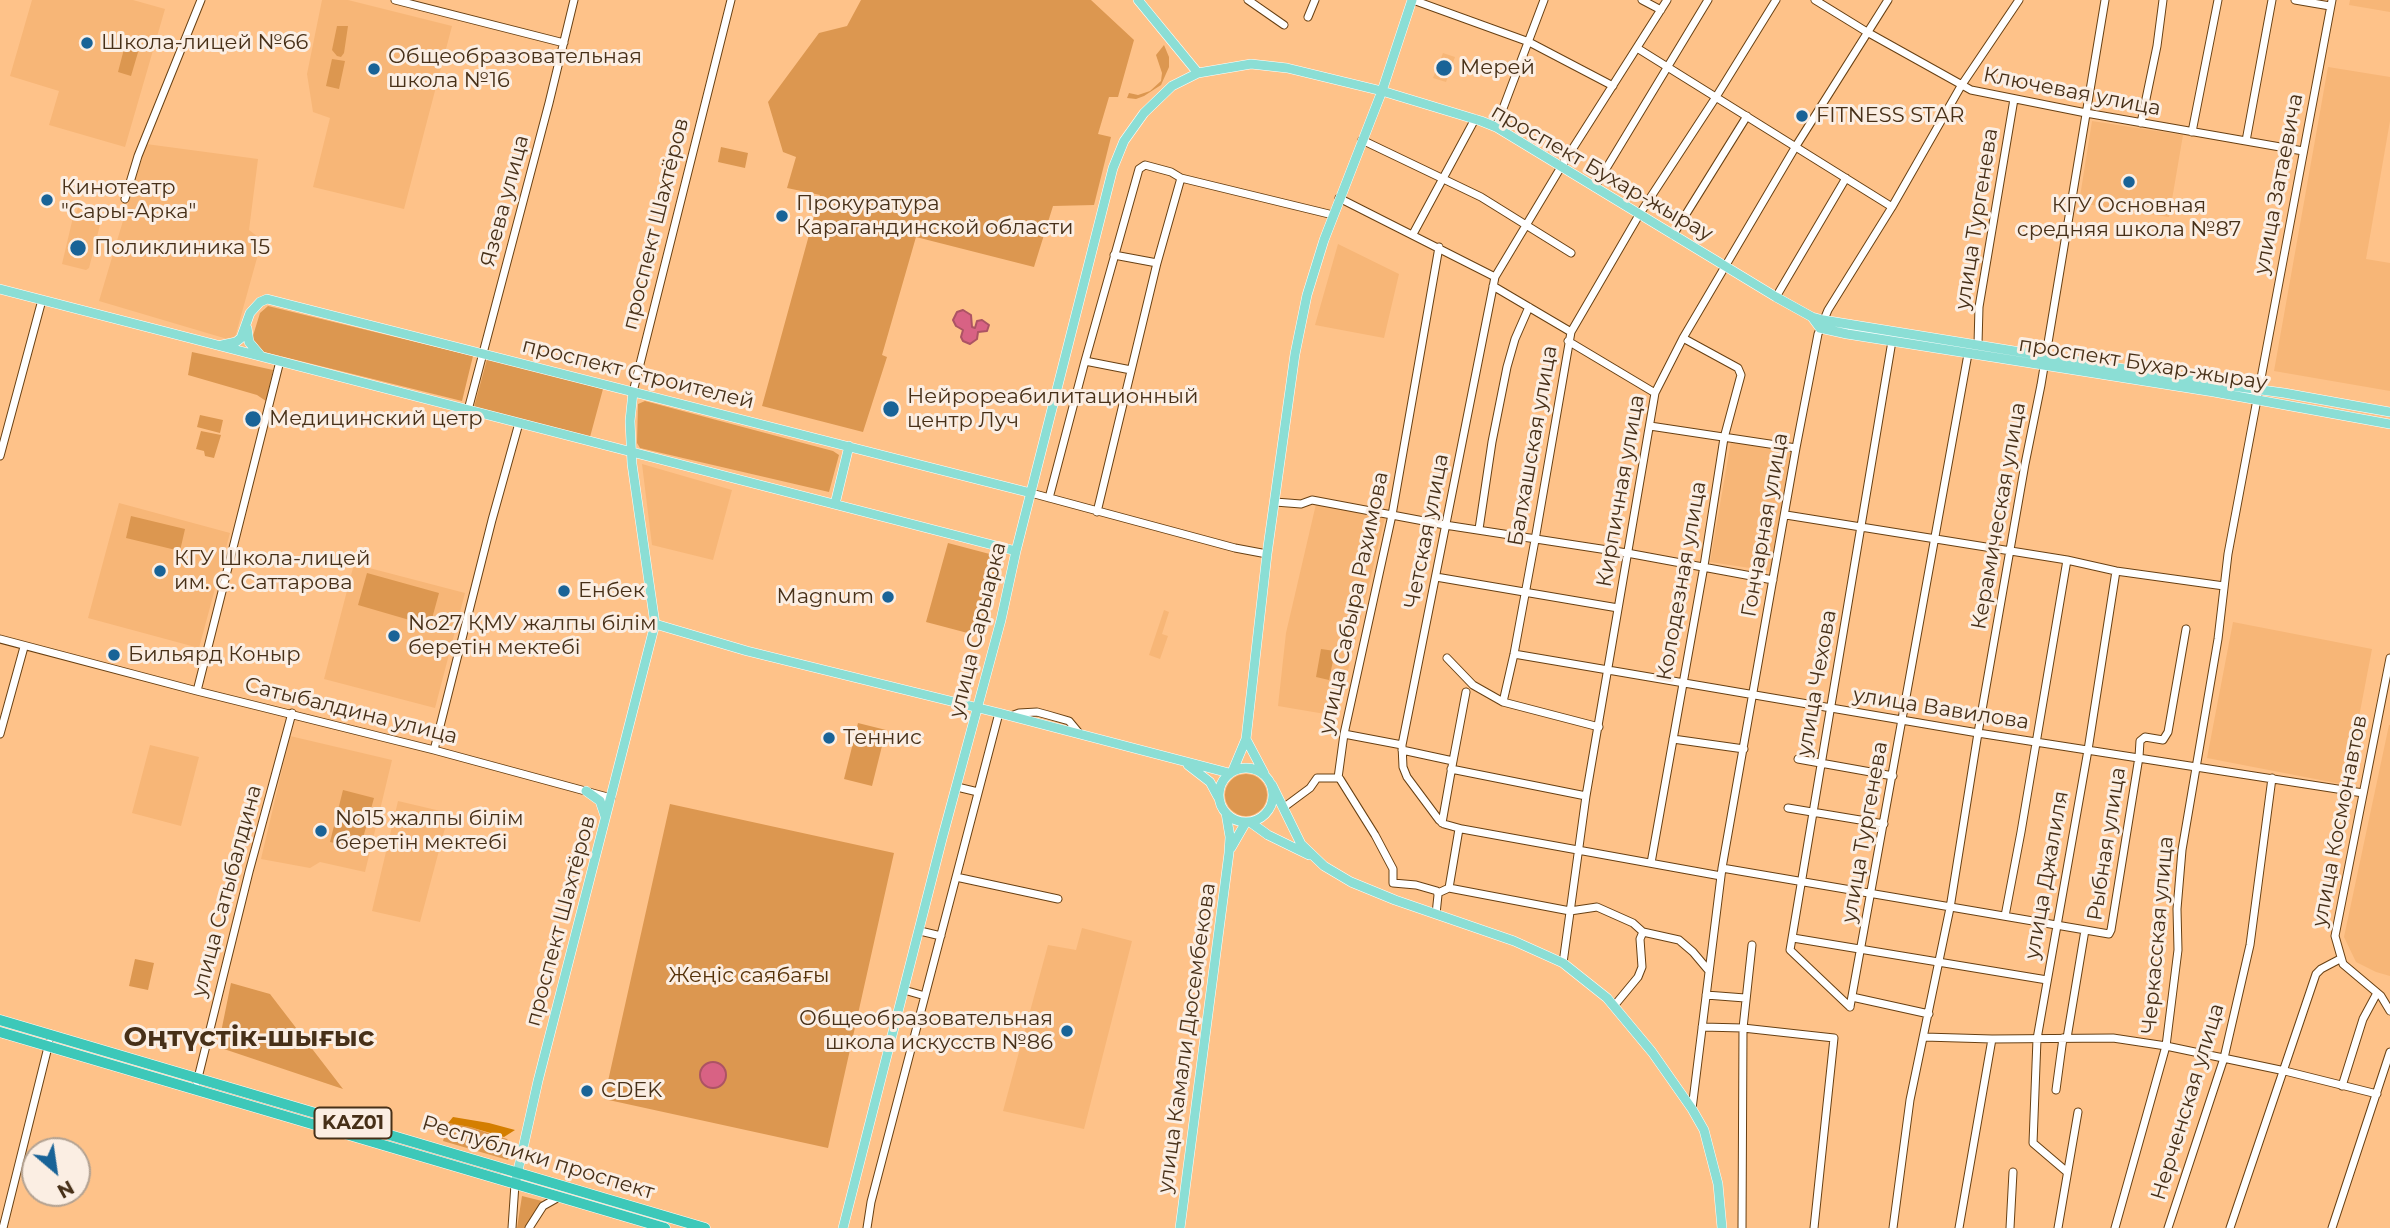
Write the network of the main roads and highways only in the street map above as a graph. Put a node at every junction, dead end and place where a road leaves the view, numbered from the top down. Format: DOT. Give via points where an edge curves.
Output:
graph roads {
  1 [pos="1138,0"];
  2 [pos="1413,0"];
  3 [pos="1198,73"];
  4 [pos="1382,91"];
  5 [pos="0,289"];
  6 [pos="247,322"];
  7 [pos="1822,324"];
  8 [pos="217,346"];
  9 [pos="262,357"];
  10 [pos="2045,360"];
  11 [pos="633,392"];
  12 [pos="2390,412"];
  13 [pos="2390,424"];
  14 [pos="849,446"];
  15 [pos="632,452"];
  16 [pos="1031,493"];
  17 [pos="835,504"];
  18 [pos="1016,551"];
  19 [pos="655,624"];
  20 [pos="977,708"];
  21 [pos="1246,739"];
  22 [pos="1181,760"];
  23 [pos="1231,772"];
  24 [pos="1270,781"];
  25 [pos="586,791"];
  26 [pos="1220,801"];
  27 [pos="1226,813"];
  28 [pos="606,820"];
  29 [pos="1248,822"];
  30 [pos="1229,853"];
  31 [pos="1313,858"];
  32 [pos="0,1020"];
  33 [pos="0,1032"];
  34 [pos="516,1179"];
  35 [pos="844,1226"];
  36 [pos="665,1228"];
  37 [pos="705,1228"];
  38 [pos="1180,1228"];
  39 [pos="1722,1228"];
  1 -- 3 [label="main road"];
  2 -- 4 [label="main road"];
  3 -- 4 [label="main road, проспект Бухар-жырау" via="1251,64 1272,66"];
  3 -- 16 [label="main road, улица Сарыарка" via="1172,86 1144,113 1113,167"];
  4 -- 7 [label="main road, проспект Бухар-жырау" via="1496,127"];
  4 -- 21 [label="main road" via="1339,198 1304,307 1267,554"];
  5 -- 8 [label="main road"];
  6 -- 8 [label="main road, проспект Строителей" via="241,338"];
  6 -- 9 [label="main road" via="249,342"];
  6 -- 11 [label="main road, проспект Строителей" via="250,313 267,299"];
  7 -- 10 [label="main road, проспект Бухар-жырау" via="1978,344"];
  7 -- 10 [label="main road, проспект Бухар-жырау" via="1968,354"];
  8 -- 9 [label="main road"];
  9 -- 15 [label="main road"];
  10 -- 12 [label="main road, проспект Бухар-жырау"];
  10 -- 13 [label="main road, проспект Бухар-жырау"];
  11 -- 14 [label="main road, проспект Строителей"];
  11 -- 15 [label="main road, проспект Шахтёров"];
  14 -- 16 [label="main road, проспект Строителей"];
  14 -- 17 [label="main road"];
  15 -- 17 [label="main road"];
  15 -- 19 [label="main road, проспект Шахтёров"];
  16 -- 18 [label="main road, улица Сарыарка"];
  17 -- 18 [label="main road"];
  18 -- 20 [label="main road, улица Сарыарка"];
  19 -- 20 [label="main road"];
  19 -- 28 [label="main road, проспект Шахтёров"];
  20 -- 22 [label="main road"];
  20 -- 35 [label="main road, улица Сарыарка"];
  21 -- 23 [label="main road"];
  21 -- 24 [label="main road"];
  22 -- 23 [label="main road"];
  22 -- 26 [label="main road" via="1210,782"];
  23 -- 24 [label="main road" via="1251,768"];
  23 -- 26 [label="main road" via="1220,786"];
  24 -- 29 [label="main road" via="1270,807"];
  24 -- 31 [label="main road" via="1301,844"];
  25 -- 28 [label="main road" via="601,803"];
  26 -- 27 [label="main road"];
  27 -- 29 [label="main road"];
  27 -- 30 [label="main road"];
  28 -- 34 [label="main road, проспект Шахтёров"];
  29 -- 30 [label="main road"];
  29 -- 31 [label="main road"];
  30 -- 38 [label="main road, улица Камали Дюсембекова"];
  31 -- 39 [label="main road" via="1351,882 1563,963 1614,1006 1652,1052 1704,1130 1718,1184"];
  32 -- 34 [label="highway, Республики проспект / KАZ01" via="356,1124"];
  33 -- 34 [label="highway, Республики проспект / KАZ01"];
  34 -- 36 [label="highway, Республики проспект / KАZ01"];
  34 -- 37 [label="highway, Республики проспект / KАZ01"];
}
